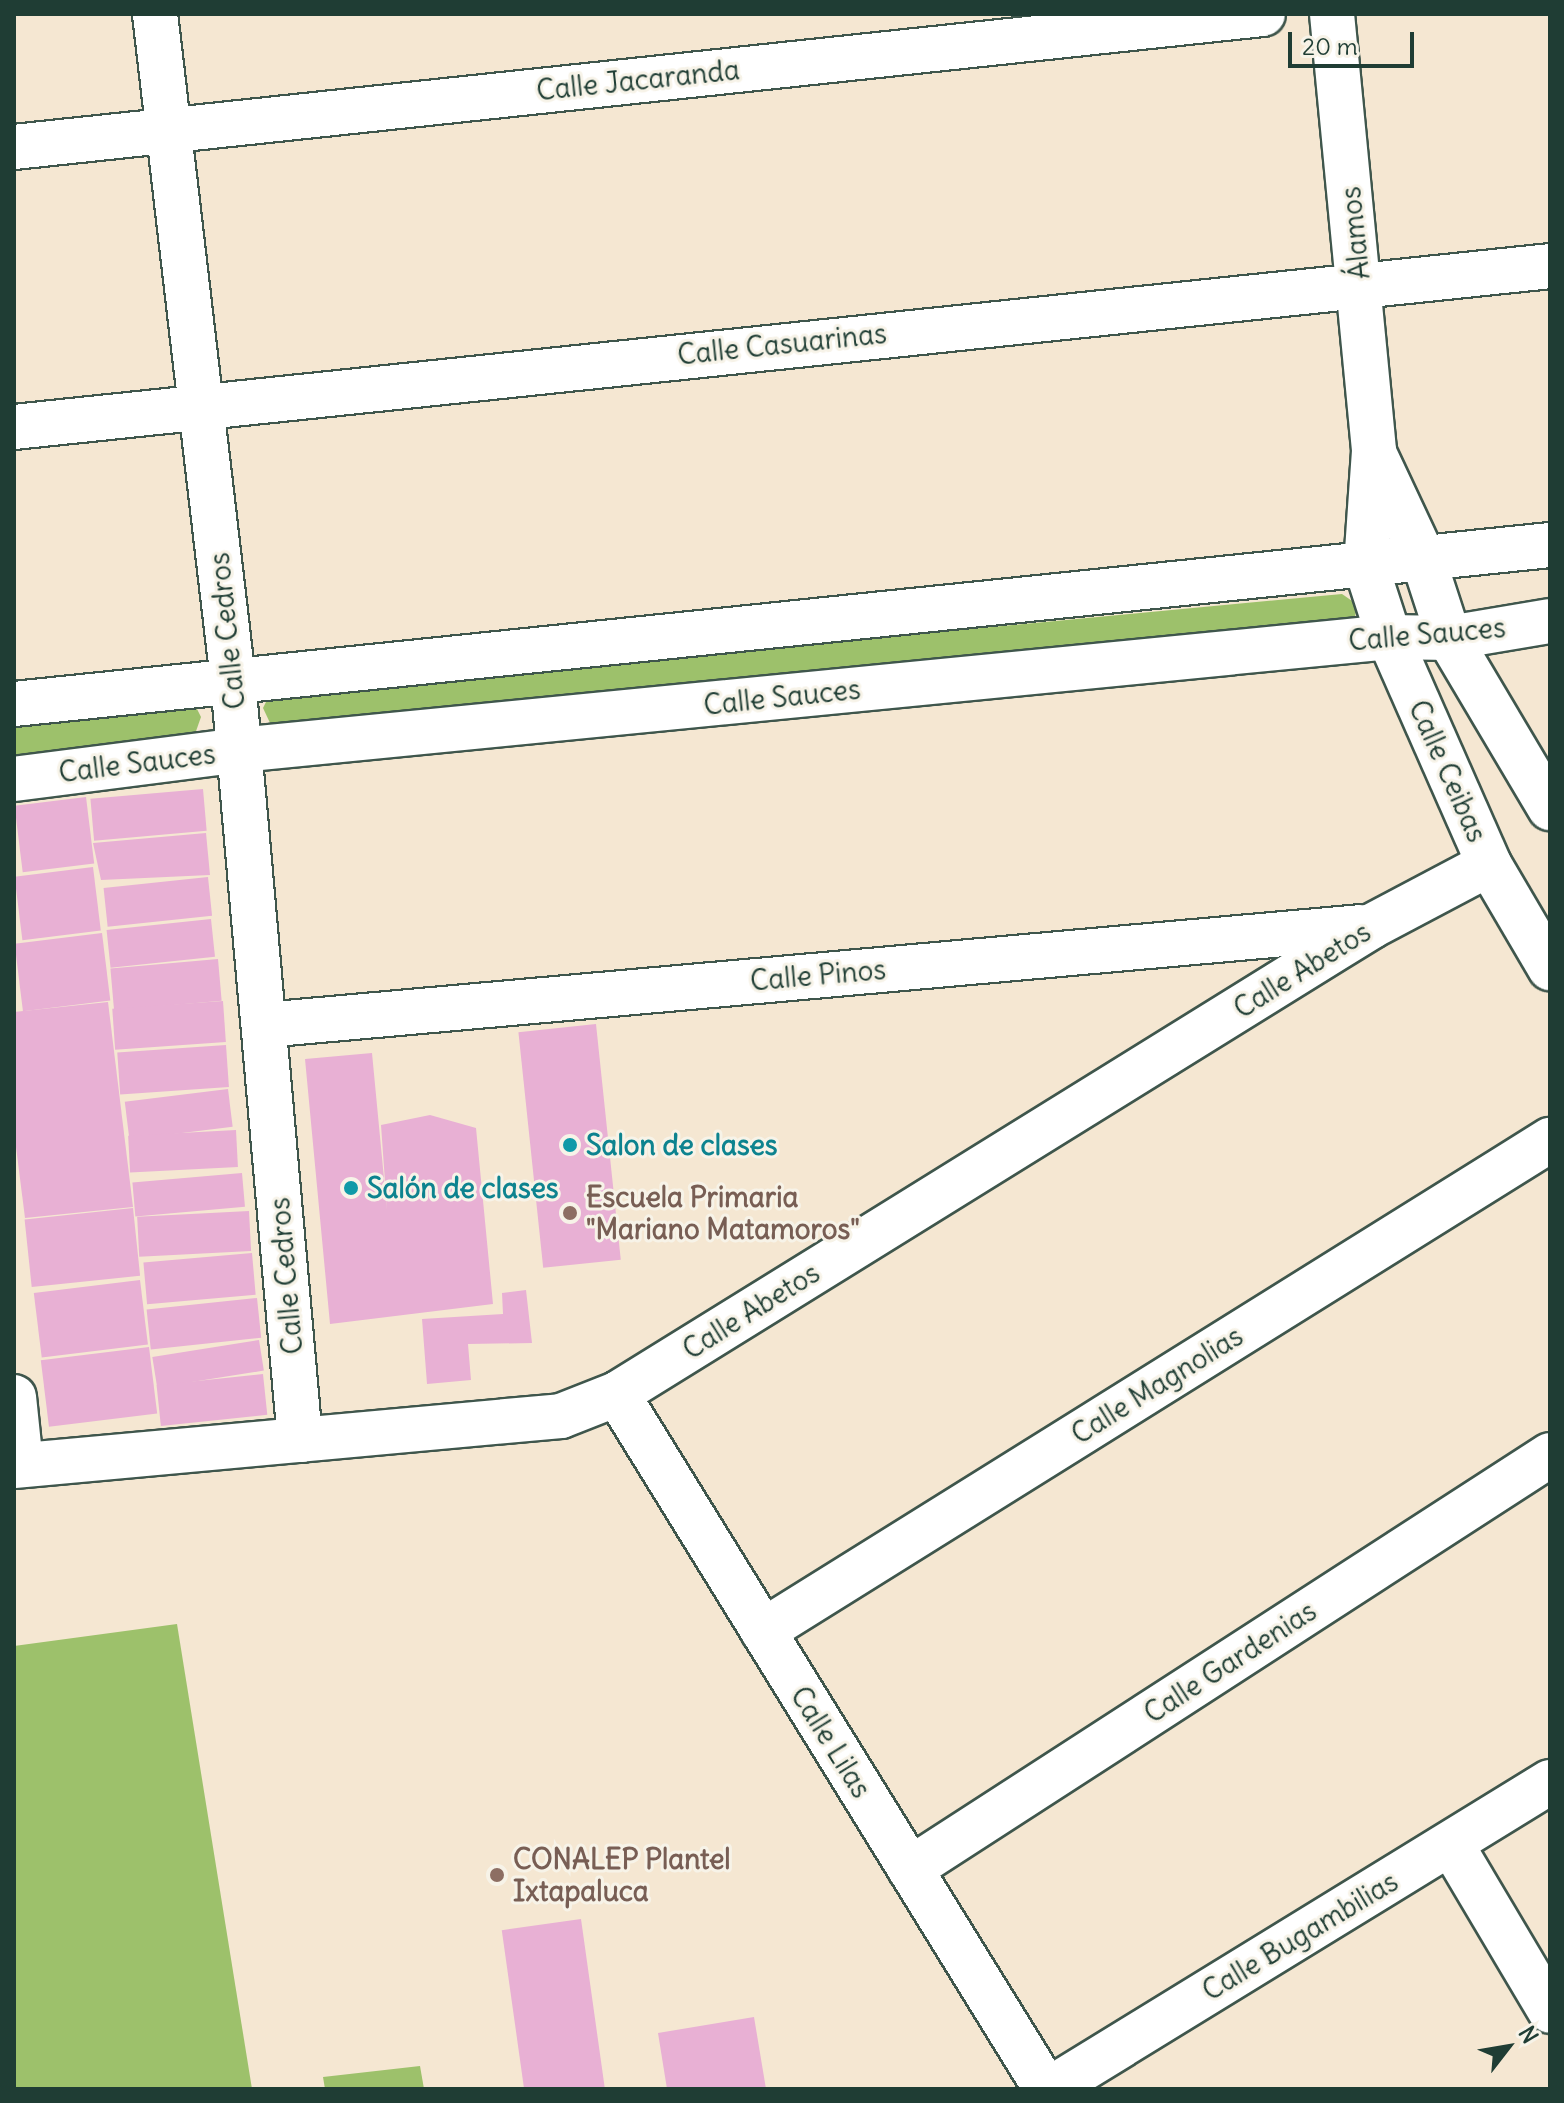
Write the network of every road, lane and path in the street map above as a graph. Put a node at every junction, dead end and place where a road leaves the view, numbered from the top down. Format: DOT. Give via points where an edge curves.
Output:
graph roads {
  1 [pos="155,14"];
  2 [pos="1263,14"];
  3 [pos="1332,14"];
  4 [pos="168,129"];
  5 [pos="14,147"];
  6 [pos="1550,266"];
  7 [pos="1360,283"];
  8 [pos="201,406"];
  9 [pos="14,427"];
  10 [pos="1374,451"];
  11 [pos="1550,545"];
  12 [pos="1422,555"];
  13 [pos="1366,566"];
  14 [pos="1550,621"];
  15 [pos="1389,637"];
  16 [pos="1449,638"];
  17 [pos="233,680"];
  18 [pos="14,704"];
  19 [pos="239,750"];
  20 [pos="14,779"];
  21 [pos="1550,808"];
  22 [pos="1489,864"];
  23 [pos="1372,926"];
  24 [pos="1550,968"];
  25 [pos="264,1025"];
  26 [pos="1550,1140"];
  27 [pos="617,1394"];
  28 [pos="14,1397"];
  29 [pos="300,1440"];
  30 [pos="1550,1455"];
  31 [pos="18,1465"];
  32 [pos="763,1631"];
  33 [pos="1550,1782"];
  34 [pos="1451,1844"];
  35 [pos="910,1869"];
  36 [pos="1550,2011"];
  37 [pos="1048,2089"];
  1 -- 4 [label="street, Calle Cedros"];
  2 -- 4 [label="street, Calle Jacaranda"];
  3 -- 7 [label="street, Álamos"];
  4 -- 5 [label="street, Calle Jacaranda"];
  4 -- 8 [label="street, Calle Cedros"];
  6 -- 7 [label="street, Calle Casuarinas"];
  7 -- 8 [label="street, Calle Casuarinas"];
  7 -- 10 [label="street, Álamos"];
  8 -- 9 [label="street, Calle Casuarinas"];
  8 -- 17 [label="street, Calle Cedros"];
  10 -- 12 [label="street, Álamos"];
  10 -- 13 [label="street, Álamos"];
  11 -- 12 [label="street"];
  12 -- 13 [label="street"];
  12 -- 16 [label="street"];
  13 -- 15 [label="street, Calle Ceibas"];
  13 -- 17 [label="street"];
  14 -- 16 [label="street, Calle Sauces"];
  15 -- 16 [label="street, Calle Sauces"];
  15 -- 19 [label="street, Calle Sauces"];
  15 -- 22 [label="street, Calle Ceibas"];
  16 -- 21 [label="street"];
  17 -- 18 [label="street"];
  17 -- 19 [label="street, Calle Cedros"];
  19 -- 20 [label="street, Calle Sauces"];
  19 -- 25 [label="street, Calle Cedros"];
  22 -- 23 [label="street, Calle Abetos"];
  22 -- 24 [label="street, Calle Ceibas"];
  23 -- 25 [label="street, Calle Pinos"];
  23 -- 27 [label="street, Calle Abetos"];
  25 -- 29 [label="street, Calle Cedros"];
  26 -- 32 [label="street, Calle Magnolias"];
  27 -- 29 [label="street, Calle Abetos" via="561,1416"];
  27 -- 32 [label="street, Calle Lilas"];
  28 -- 31 [label="street"];
  29 -- 31 [label="street, Calle Abetos"];
  30 -- 35 [label="street, Calle Gardenias"];
  32 -- 35 [label="street, Calle Lilas"];
  33 -- 34 [label="street, Calle Bugambilias"];
  34 -- 36 [label="street"];
  34 -- 37 [label="street, Calle Bugambilias"];
  35 -- 37 [label="street, Calle Lilas"];
}
